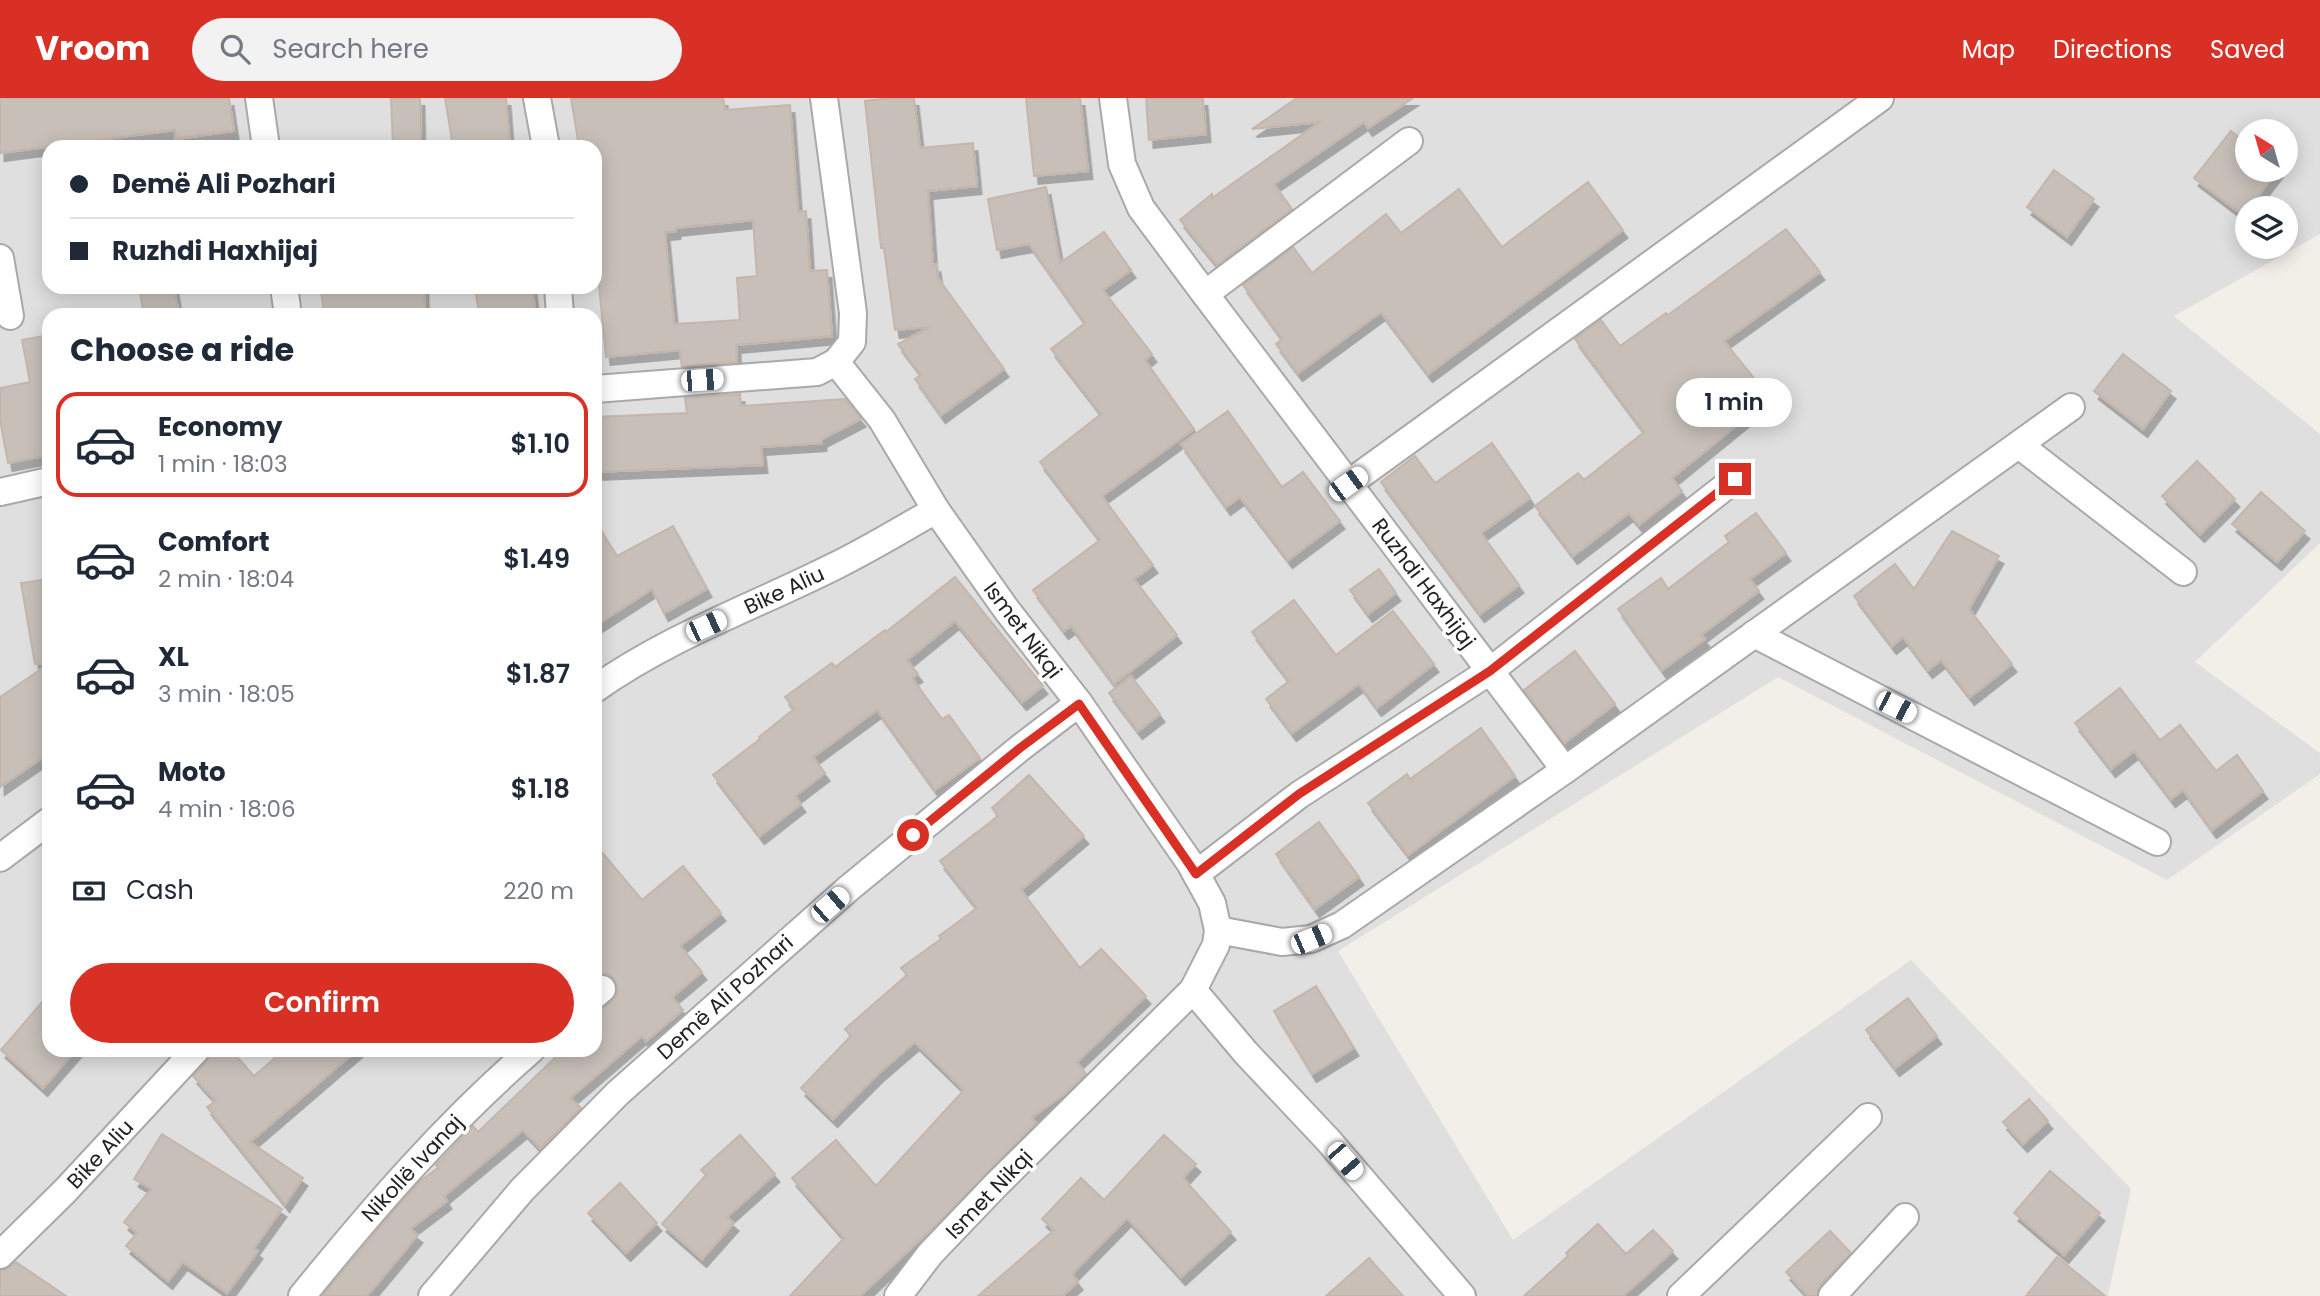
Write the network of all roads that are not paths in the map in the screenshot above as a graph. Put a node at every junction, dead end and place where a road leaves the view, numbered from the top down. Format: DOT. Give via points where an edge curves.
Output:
graph roads {
  1 [pos="259,98"];
  2 [pos="537,98"];
  3 [pos="824,98"];
  4 [pos="1113,98"];
  5 [pos="1880,98"];
  6 [pos="265,140"];
  7 [pos="545,140"];
  8 [pos="1409,141"];
  9 [pos="0,258"];
  10 [pos="1205,294"];
  11 [pos="10,316"];
  12 [pos="835,362"];
  13 [pos="602,388"];
  14 [pos="2071,407"];
  15 [pos="2019,445"];
  16 [pos="1735,479"];
  17 [pos="42,483"];
  18 [pos="1348,484"];
  19 [pos="0,492"];
  20 [pos="936,510"];
  21 [pos="2183,572"];
  22 [pos="1754,634"];
  23 [pos="1490,671"];
  24 [pos="602,684"];
  25 [pos="1079,704"];
  26 [pos="1565,770"];
  27 [pos="42,826"];
  28 [pos="2157,842"];
  29 [pos="0,858"];
  30 [pos="1196,874"];
  31 [pos="1218,930"];
  32 [pos="1193,990"];
  33 [pos="189,1057"];
  34 [pos="523,1057"];
  35 [pos="1868,1118"];
  36 [pos="1905,1217"];
  37 [pos="1,1252"];
  38 [pos="302,1296"];
  39 [pos="432,1296"];
  40 [pos="898,1296"];
  41 [pos="1462,1296"];
  42 [pos="1681,1296"];
  43 [pos="1832,1296"];
  1 -- 6 [label="street"];
  2 -- 7 [label="street"];
  3 -- 12 [label="street" via="853,313 852,342"];
  4 -- 10 [label="street, Ruzhdi Haxhijaj" via="1122,164 1141,208"];
  5 -- 18 [label="street"];
  8 -- 10 [label="street"];
  9 -- 11 [label="street"];
  10 -- 18 [label="street, Ruzhdi Haxhijaj"];
  12 -- 13 [label="street" via="817,372"];
  12 -- 20 [label="street, Ismet Nikqi" via="882,420"];
  14 -- 15 [label="street"];
  15 -- 21 [label="street"];
  15 -- 22 [label="street"];
  16 -- 23 [label="street, Ruzhdi Haxhijaj"];
  17 -- 19 [label="street"];
  18 -- 23 [label="street, Ruzhdi Haxhijaj"];
  20 -- 24 [label="street, Bike Aliu" via="834,567 630,664"];
  20 -- 25 [label="street, Ismet Nikqi"];
  22 -- 26 [label="street"];
  22 -- 28 [label="street"];
  23 -- 26 [label="street"];
  23 -- 30 [label="street, Ruzhdi Haxhijaj" via="1299,794"];
  25 -- 30 [label="street, Ismet Nikqi"];
  25 -- 39 [label="street, Demë Ali Pozhari" via="849,888 618,1093 522,1190"];
  26 -- 31 [label="street" via="1342,925 1311,939 1282,942"];
  27 -- 29 [label="street"];
  30 -- 31 [label="street, Ismet Nikqi" via="1212,903"];
  31 -- 32 [label="street, Ismet Nikqi" via="1216,945"];
  32 -- 40 [label="street, Ismet Nikqi" via="996,1185 930,1254"];
  32 -- 41 [label="street"];
  33 -- 37 [label="street, Bike Aliu"];
  34 -- 38 [label="street, Nikollë Ivanaj" via="425,1151"];
  35 -- 42 [label="street"];
  36 -- 43 [label="street"];
}
